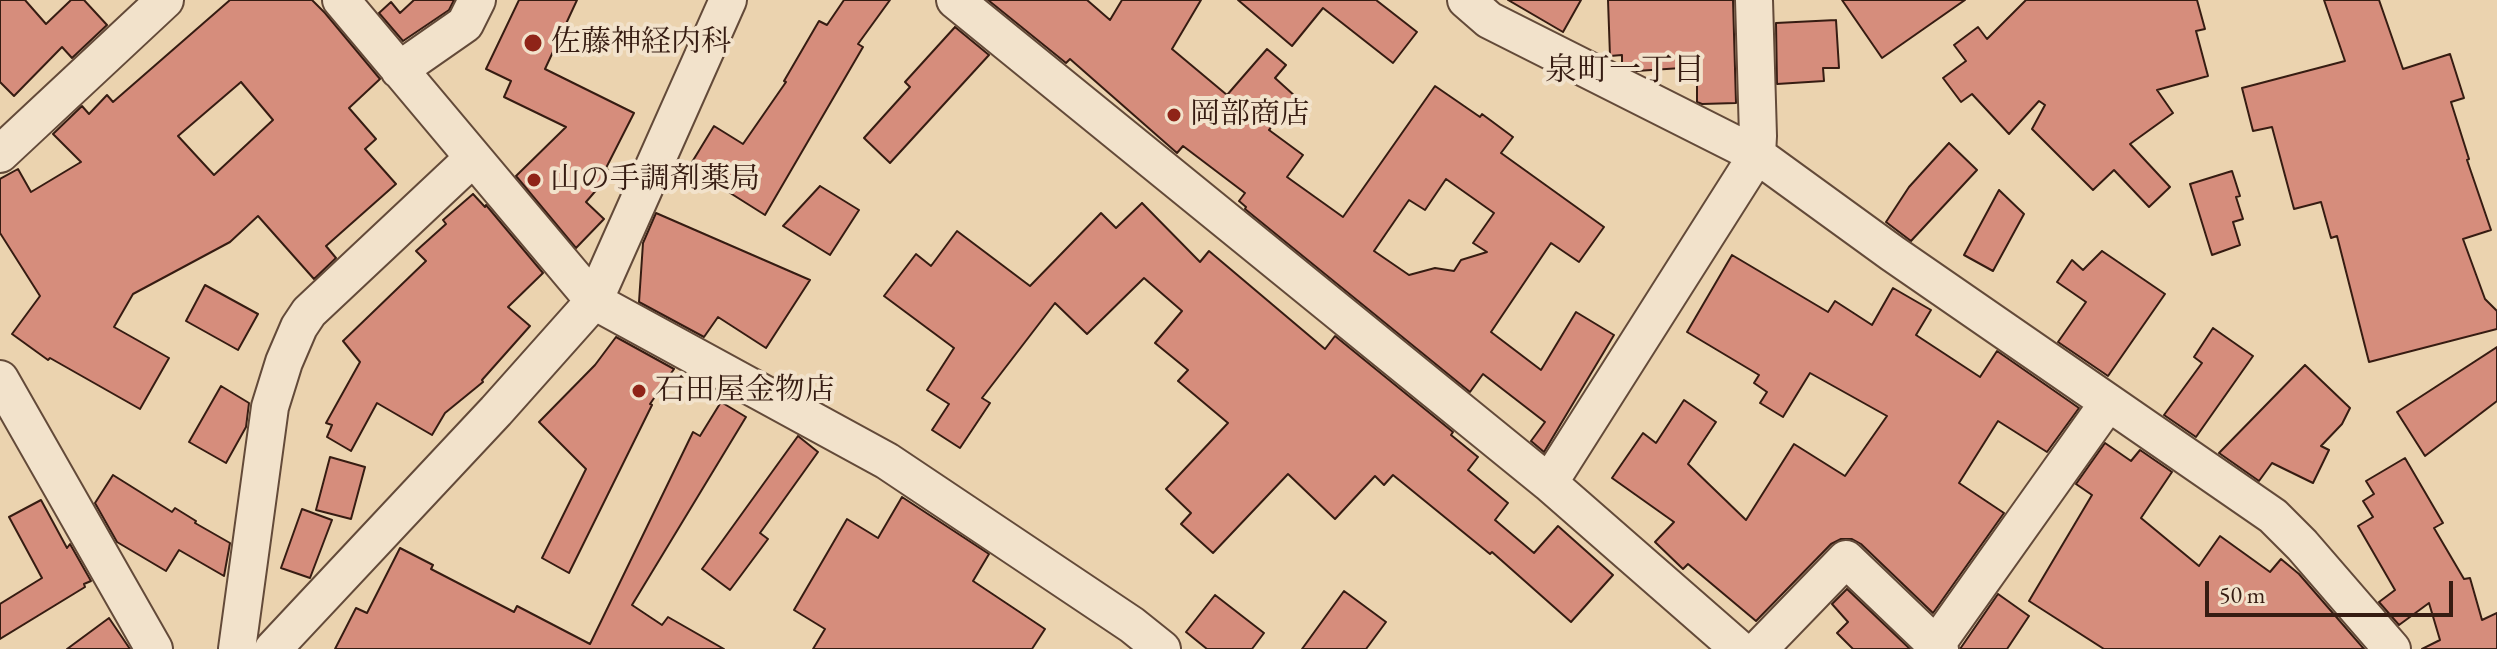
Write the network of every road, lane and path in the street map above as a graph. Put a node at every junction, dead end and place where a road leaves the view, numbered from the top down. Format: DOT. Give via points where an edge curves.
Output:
graph roads {
  1 [pos="165,0"];
  2 [pos="341,0"];
  3 [pos="477,0"];
  4 [pos="728,0"];
  5 [pos="955,0"];
  6 [pos="1466,0"];
  7 [pos="1754,0"];
  8 [pos="399,70"];
  9 [pos="0,154"];
  10 [pos="1757,155"];
  11 [pos="473,158"];
  12 [pos="594,301"];
  13 [pos="0,379"];
  14 [pos="2108,403"];
  15 [pos="1549,483"];
  16 [pos="1938,647"];
  17 [pos="154,649"];
  18 [pos="237,649"];
  19 [pos="273,649"];
  20 [pos="1162,649"];
  21 [pos="1739,649"];
  22 [pos="1759,649"];
  23 [pos="2392,649"];
  1 -- 9 [label="street"];
  2 -- 8 [label="street"];
  3 -- 8 [label="street" via="465,24"];
  4 -- 12 [label="street"];
  5 -- 15 [label="street"];
  6 -- 10 [label="street" via="1489,20"];
  7 -- 10 [label="street"];
  8 -- 11 [label="street"];
  10 -- 14 [label="street"];
  10 -- 15 [label="street"];
  11 -- 12 [label="street"];
  11 -- 18 [label="street" via="299,327 270,407"];
  12 -- 19 [label="street"];
  12 -- 20 [label="street" via="887,461"];
  13 -- 17 [label="street"];
  14 -- 16 [label="street"];
  14 -- 23 [label="street" via="2273,516"];
  15 -- 21 [label="street"];
  16 -- 22 [label="street" via="1846,559"];
}
